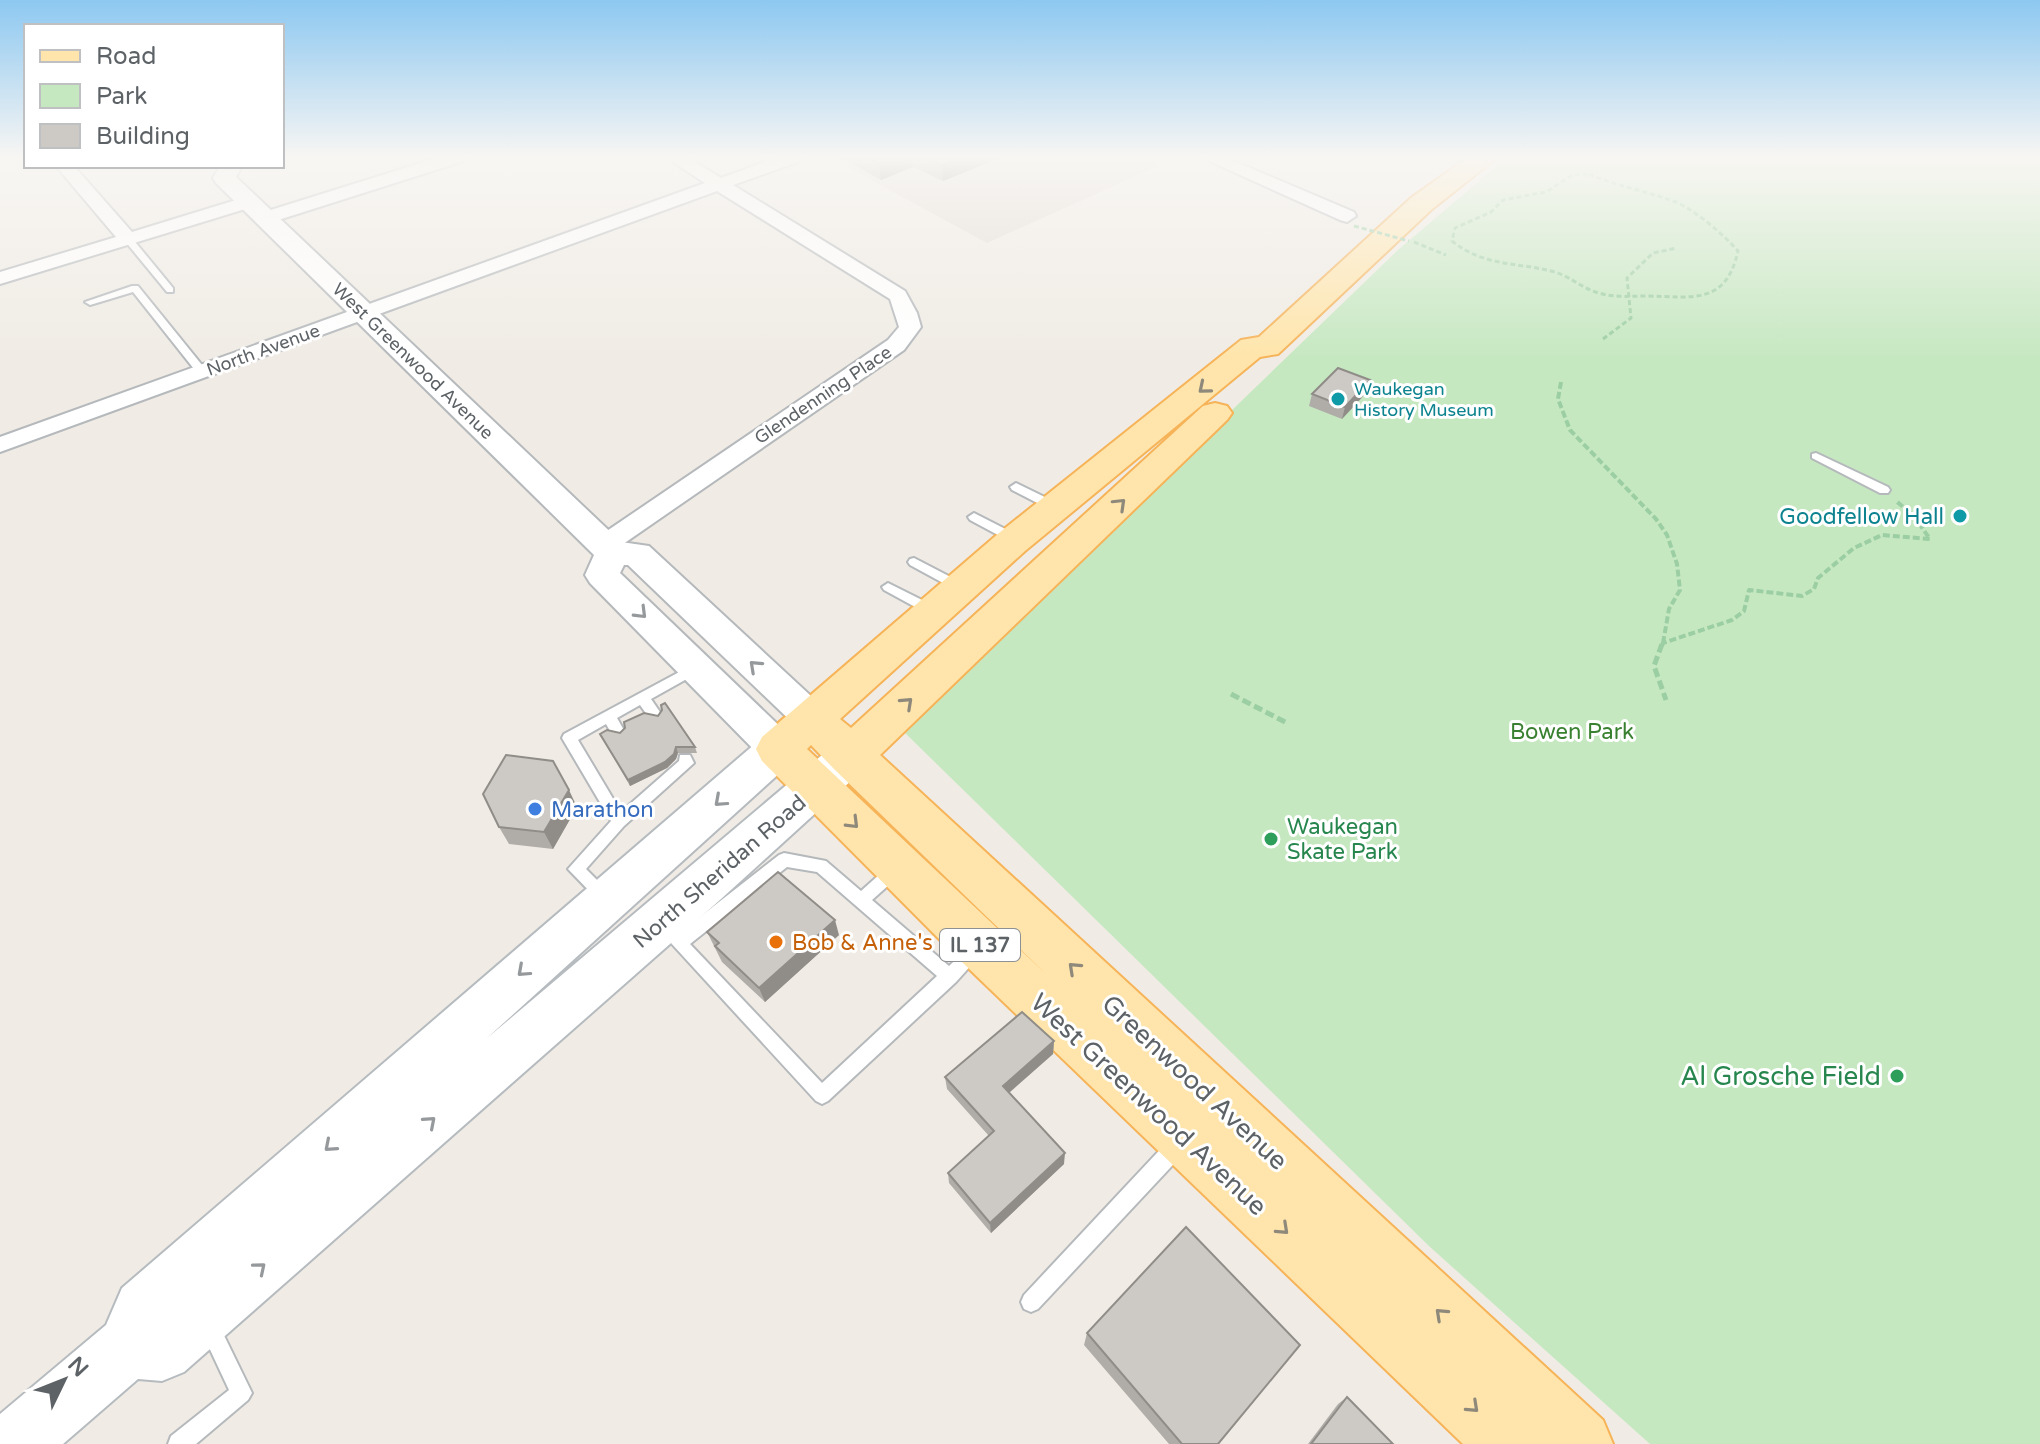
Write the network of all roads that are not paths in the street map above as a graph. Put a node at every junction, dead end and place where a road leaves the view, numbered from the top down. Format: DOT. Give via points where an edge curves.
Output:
graph roads {
  1 [pos="115,223"];
  2 [pos="197,223"];
  3 [pos="271,223"];
  4 [pos="611,223"];
  5 [pos="783,223"];
  6 [pos="1400,223"];
  7 [pos="128,239"];
  8 [pos="0,278"];
  9 [pos="170,290"];
  10 [pos="90,302"];
  11 [pos="364,313"];
  12 [pos="1267,347"];
  13 [pos="202,372"];
  14 [pos="0,445"];
  15 [pos="1816,456"];
  16 [pos="1016,487"];
  17 [pos="1884,490"];
  18 [pos="1055,507"];
  19 [pos="974,517"];
  20 [pos="1015,539"];
  21 [pos="608,549"];
  22 [pos="914,562"];
  23 [pos="888,587"];
  24 [pos="947,599"];
  25 [pos="697,668"];
  26 [pos="643,698"];
  27 [pos="655,715"];
  28 [pos="609,716"];
  29 [pos="618,732"];
  30 [pos="814,753"];
  31 [pos="685,759"];
  32 [pos="619,822"];
  33 [pos="899,868"];
  34 [pos="716,895"];
  35 [pos="607,898"];
  36 [pos="861,900"];
  37 [pos="966,962"];
  38 [pos="1185,1137"];
  39 [pos="1031,1302"];
  40 [pos="204,1315"];
  41 [pos="128,1347"];
  42 [pos="14,1444"];
  43 [pos="179,1444"];
  44 [pos="1512,1444"];
  45 [pos="1579,1444"];
  1 -- 7 [label="street"];
  2 -- 7 [label="street"];
  3 -- 11 [label="street, West Greenwood Avenue"];
  4 -- 11 [label="street, North Avenue"];
  5 -- 21 [label="street, Glendenning Place" via="898,295 910,327 896,345"];
  6 -- 12 [label="main road, North Sheridan Road"];
  7 -- 8 [label="street"];
  7 -- 9 [label="lane"];
  10 -- 13 [label="lane" via="135,288"];
  11 -- 13 [label="street, North Avenue"];
  11 -- 21 [label="street, West Greenwood Avenue"];
  12 -- 18 [label="main road, North Sheridan Road, one-way" via="1252,347"];
  30 -- 12 [label="main road, North Sheridan Road, one-way" via="1086,537 1274,355"];
  13 -- 14 [label="street, North Avenue"];
  15 -- 17 [label="lane"];
  16 -- 18 [label="lane"];
  18 -- 20 [label="main road, North Sheridan Road"];
  19 -- 20 [label="lane"];
  20 -- 24 [label="main road, North Sheridan Road"];
  21 -- 25 [label="street, West Greenwood Avenue, one-way" via="602,575"];
  30 -- 21 [label="street, West Greenwood Avenue, one-way" via="637,554"];
  22 -- 24 [label="lane"];
  23 -- 24 [label="lane"];
  24 -- 30 [label="main road, North Sheridan Road"];
  25 -- 26 [label="lane"];
  25 -- 30 [label="street, West Greenwood Avenue"];
  26 -- 27 [label="lane"];
  26 -- 28 [label="lane"];
  28 -- 29 [label="lane"];
  28 -- 32 [label="lane" via="569,738"];
  30 -- 33 [label="main road, West Greenwood Avenue / IL 137, one-way"];
  30 -- 34 [label="main road, North Sheridan Road"];
  30 -- 35 [label="main road, North Sheridan Road, one-way"];
  45 -- 30 [label="main road, Greenwood Avenue / IL 137, one-way"];
  31 -- 32 [label="lane" via="687,763 650,786"];
  32 -- 35 [label="lane" via="576,869"];
  33 -- 36 [label="lane"];
  33 -- 37 [label="main road, West Greenwood Avenue / IL 137"];
  34 -- 36 [label="lane" via="784,860 821,866"];
  34 -- 37 [label="lane" via="679,943 822,1095"];
  40 -- 34 [label="main road, North Sheridan Road, one-way"];
  35 -- 41 [label="main road, North Sheridan Road, one-way" via="143,1309"];
  36 -- 37 [label="lane"];
  37 -- 38 [label="main road, West Greenwood Avenue / IL 137"];
  38 -- 39 [label="lane"];
  38 -- 44 [label="main road, West Greenwood Avenue / IL 137, one-way"];
  40 -- 41 [label="main road, North Sheridan Road" via="162,1350"];
  40 -- 43 [label="lane" via="241,1393"];
  41 -- 42 [label="main road, North Sheridan Road"];
}
